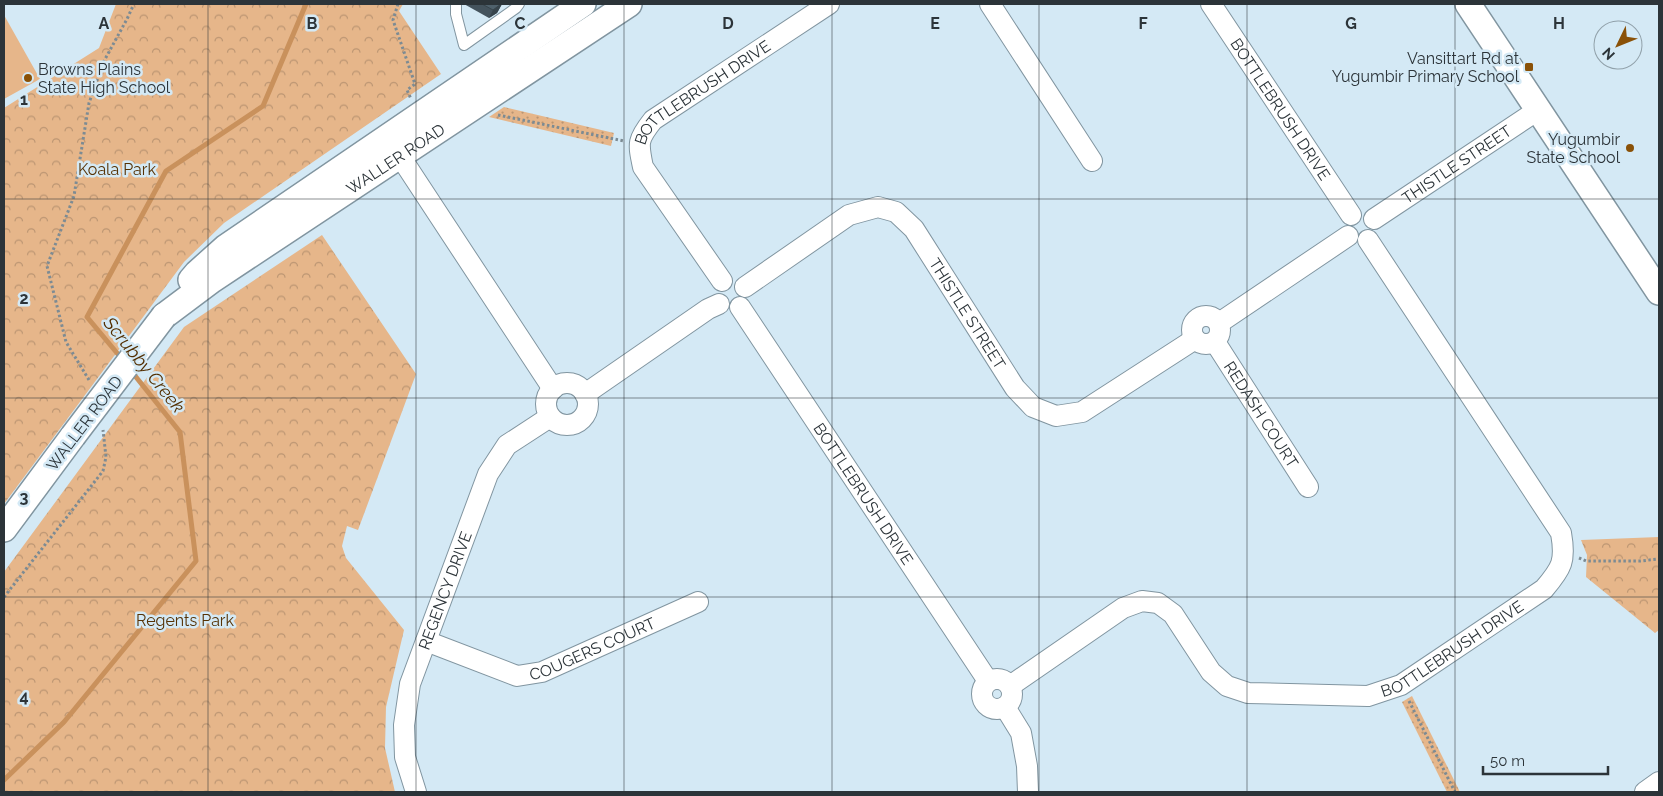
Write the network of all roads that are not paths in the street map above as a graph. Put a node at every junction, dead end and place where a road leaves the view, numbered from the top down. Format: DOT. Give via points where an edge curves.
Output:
graph roads {
  1 [pos="456,4"];
  2 [pos="518,4"];
  3 [pos="629,4"];
  4 [pos="829,4"];
  5 [pos="990,4"];
  6 [pos="1211,4"];
  7 [pos="1468,4"];
  8 [pos="578,8"];
  9 [pos="586,32"];
  10 [pos="1538,110"];
  11 [pos="394,146"];
  12 [pos="1092,161"];
  13 [pos="1351,215"];
  14 [pos="1374,219"];
  15 [pos="1348,236"];
  16 [pos="1368,240"];
  17 [pos="722,281"];
  18 [pos="745,287"];
  19 [pos="1659,292"];
  20 [pos="719,304"];
  21 [pos="740,307"];
  22 [pos="1210,335"];
  23 [pos="553,389"];
  24 [pos="584,394"];
  25 [pos="550,416"];
  26 [pos="1308,487"];
  27 [pos="4,530"];
  28 [pos="698,602"];
  29 [pos="426,641"];
  30 [pos="988,681"];
  31 [pos="1010,686"];
  32 [pos="1005,707"];
  33 [pos="1659,782"];
  34 [pos="416,792"];
  35 [pos="1028,792"];
  36 [pos="1644,792"];
  1 -- 2 [label="lane" via="464,45"];
  3 -- 9 [label="street, WALLER ROAD"];
  4 -- 17 [label="street, BOTTLEBRUSH DRIVE" via="653,120 642,134 639,145 643,167"];
  5 -- 12 [label="street"];
  6 -- 13 [label="street, BOTTLEBRUSH DRIVE"];
  7 -- 10 [label="street"];
  8 -- 9 [label="street"];
  8 -- 11 [label="street, WALLER ROAD"];
  9 -- 11 [label="street, WALLER ROAD"];
  10 -- 14 [label="street, THISTLE STREET"];
  10 -- 19 [label="street"];
  11 -- 23 [label="street"];
  11 -- 27 [label="street, WALLER ROAD, bridge" via="226,247 197,273"];
  13 -- 14 [label="street" via="1361,212"];
  13 -- 15 [label="street" via="1345,227"];
  14 -- 16 [label="street" via="1376,228"];
  15 -- 16 [label="street" via="1360,242"];
  15 -- 22 [label="street, THISTLE STREET"];
  16 -- 31 [label="street, BOTTLEBRUSH DRIVE" via="1561,533 1565,552 1558,572 1544,589 1400,685 1368,696 1248,693 1227,686 1211,672 1173,614 1158,604 1142,601 1123,608"];
  17 -- 18 [label="street" via="735,279"];
  17 -- 20 [label="street" via="715,292"];
  18 -- 21 [label="street" via="746,298"];
  18 -- 22 [label="street, THISTLE STREET" via="850,215 878,207 896,212 914,229 1015,388 1033,407 1056,416 1082,412"];
  20 -- 21 [label="street" via="728,310"];
  20 -- 24 [label="street"];
  21 -- 30 [label="street, BOTTLEBRUSH DRIVE"];
  22 -- 26 [label="street, REDASH COURT"];
  23 -- 24 [label="street" via="561,384 570,384"];
  23 -- 25 [label="street" via="546,402"];
  24 -- 25 [label="street" via="587,409 578,422 563,425"];
  25 -- 29 [label="street, REGENCY DRIVE" via="507,445 488,474"];
  28 -- 29 [label="street, COUGERS COURT" via="542,672 517,676"];
  29 -- 34 [label="street, REGENCY DRIVE" via="410,684 404,725 405,757"];
  30 -- 31 [label="street" via="1002,679"];
  30 -- 32 [label="street" via="981,695 985,704 995,709"];
  31 -- 32 [label="street" via="1011,700"];
  32 -- 35 [label="street" via="1021,733"];
  33 -- 36 [label="street"];
}
